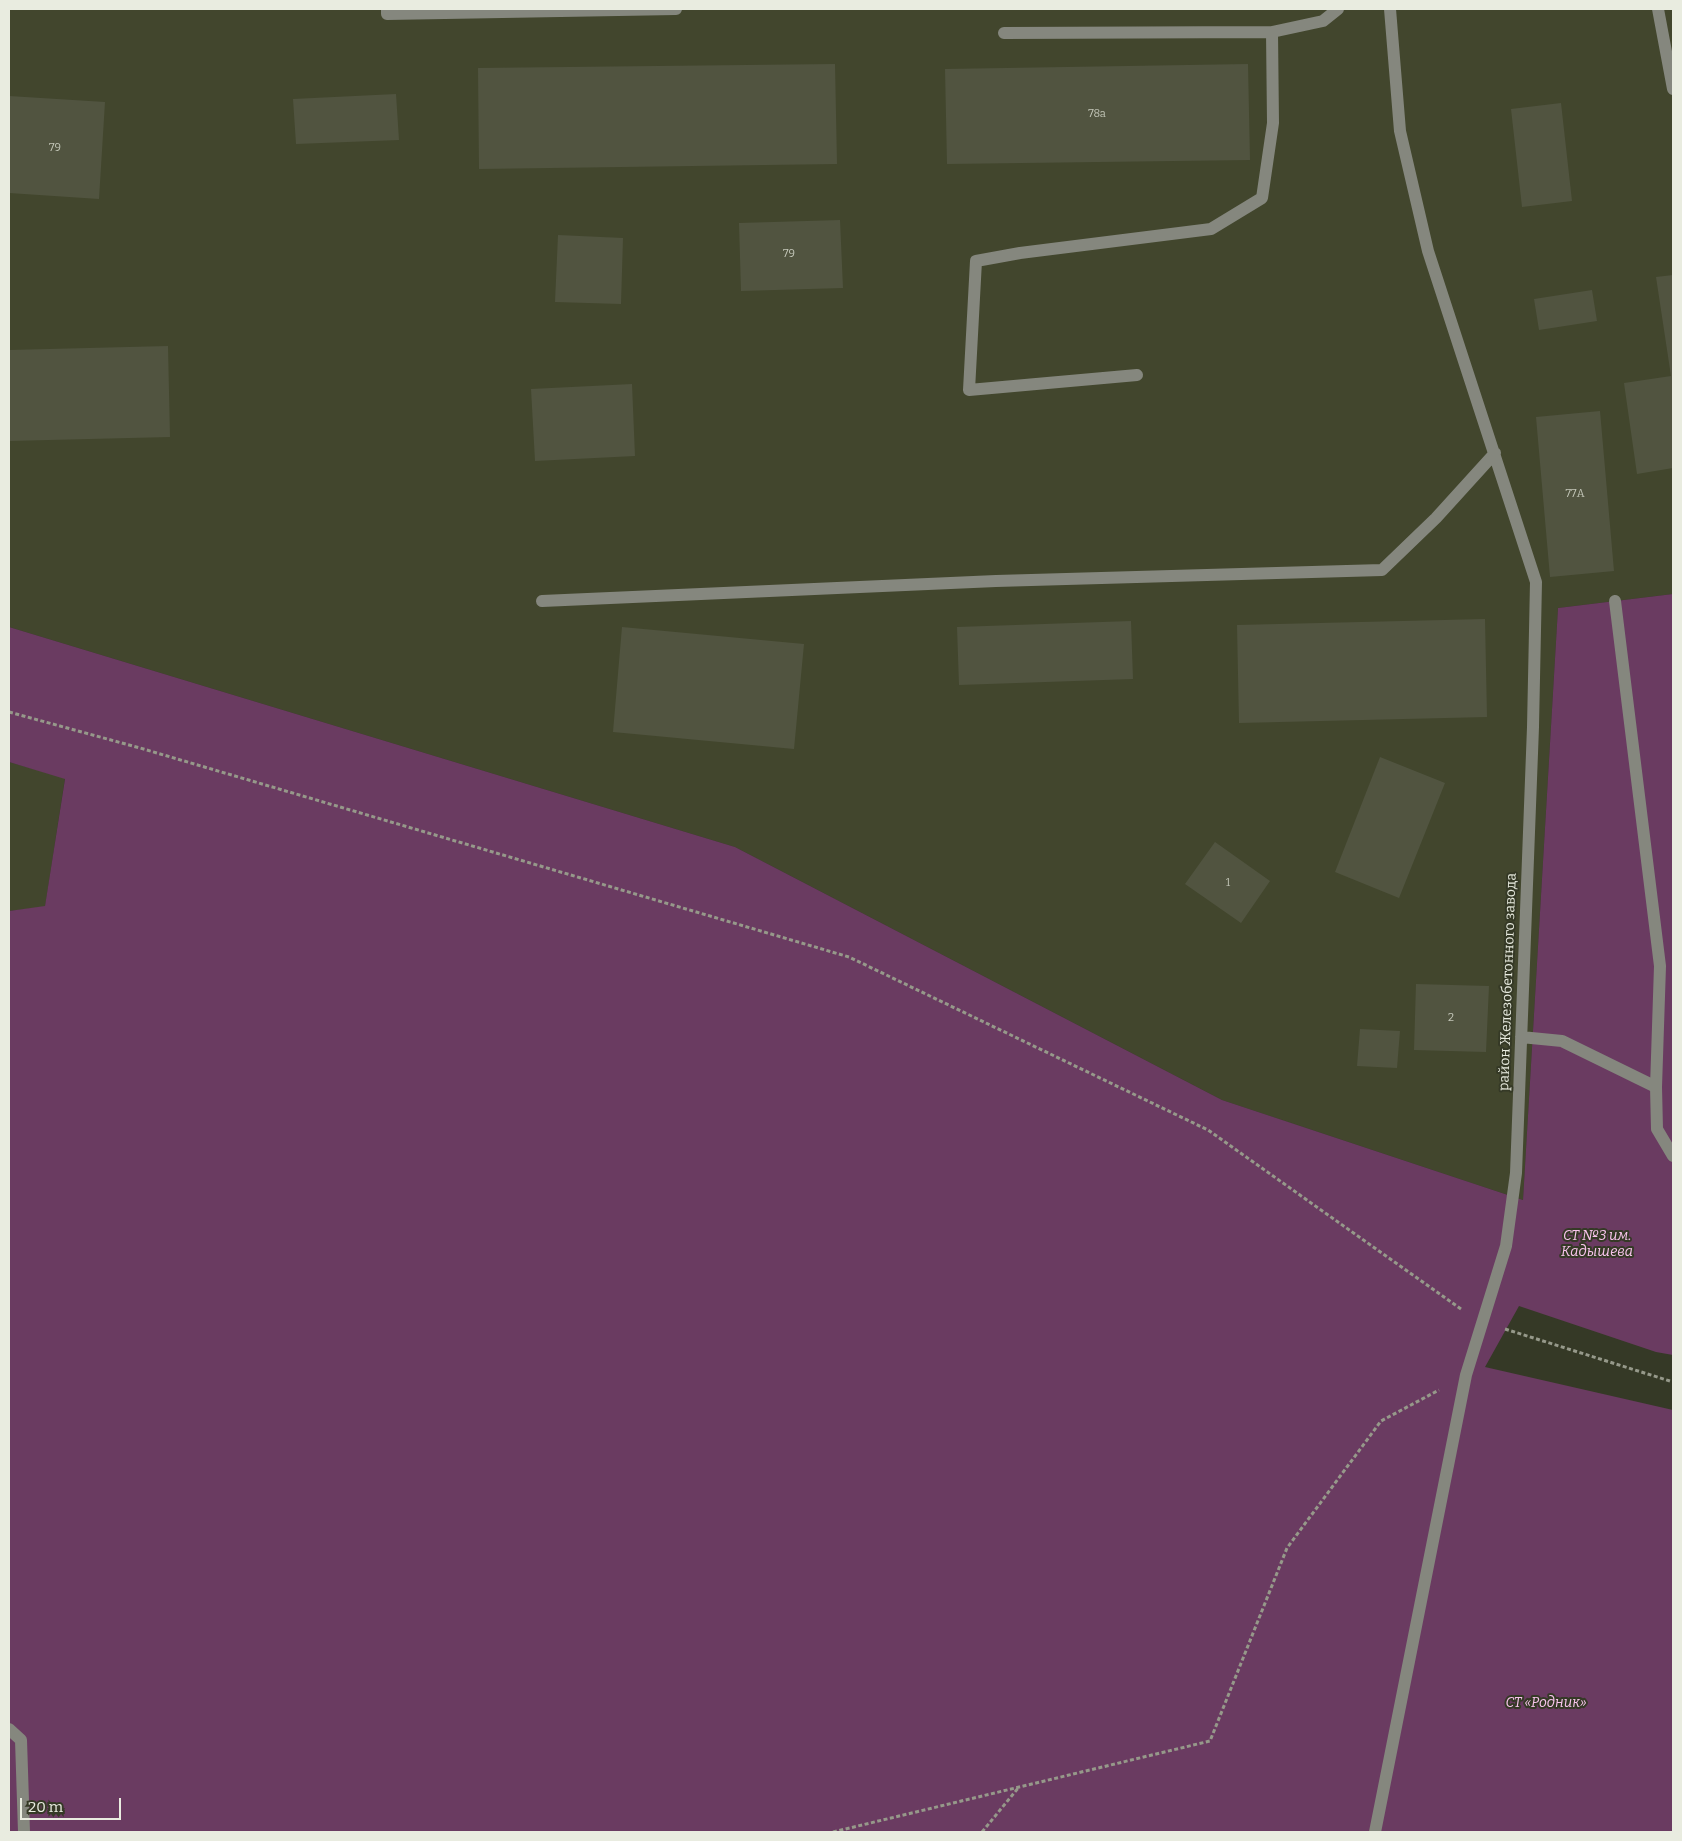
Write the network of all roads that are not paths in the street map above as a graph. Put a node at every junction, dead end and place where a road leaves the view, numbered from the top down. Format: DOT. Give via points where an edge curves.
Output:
graph roads {
  1 [pos="387,9"];
  2 [pos="676,9"];
  3 [pos="1338,9"];
  4 [pos="1390,9"];
  5 [pos="1658,9"];
  6 [pos="1272,32"];
  7 [pos="1004,33"];
  8 [pos="1673,89"];
  9 [pos="1137,375"];
  10 [pos="1495,453"];
  11 [pos="1615,601"];
  12 [pos="542,602"];
  13 [pos="1522,1037"];
  14 [pos="1656,1087"];
  15 [pos="1673,1156"];
  16 [pos="9,1729"];
  17 [pos="24,1832"];
  18 [pos="1375,1832"];
  1 -- 2 [label="lane" via="387,14"];
  3 -- 6 [label="lane" via="1323,21"];
  4 -- 10 [label="lane, район Железобетонного завода" via="1400,131 1426,242"];
  5 -- 8 [label="lane"];
  6 -- 7 [label="lane"];
  6 -- 9 [label="lane" via="1273,123 1262,198 1211,229 976,261 969,390"];
  10 -- 12 [label="lane" via="1436,518 1382,570 996,581"];
  10 -- 13 [label="lane, район Железобетонного завода" via="1536,582"];
  11 -- 14 [label="lane" via="1660,966"];
  13 -- 14 [label="lane" via="1562,1041"];
  13 -- 18 [label="lane, район Железобетонного завода" via="1516,1173 1506,1246 1466,1375"];
  14 -- 15 [label="lane" via="1657,1129"];
  16 -- 17 [label="lane" via="22,1740"];
}
